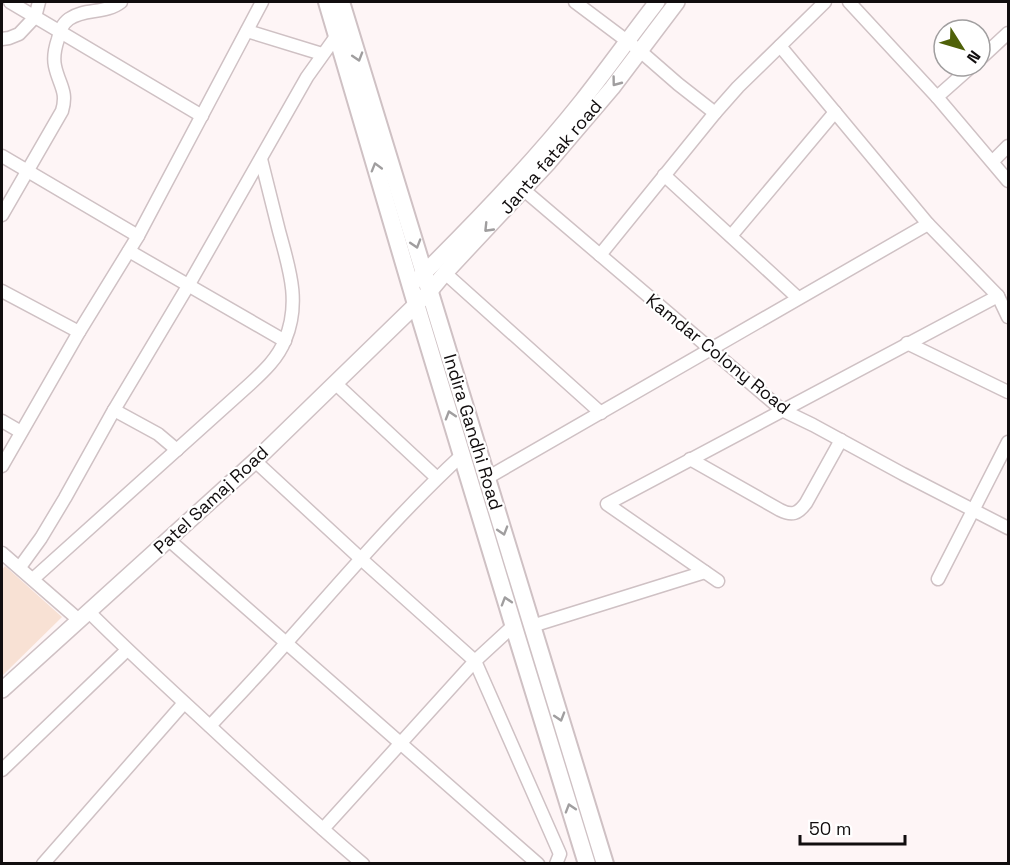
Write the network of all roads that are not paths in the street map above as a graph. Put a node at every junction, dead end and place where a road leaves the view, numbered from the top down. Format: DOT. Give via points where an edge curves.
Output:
graph roads {
  1 [pos="10,2"];
  2 [pos="39,2"];
  3 [pos="121,2"];
  4 [pos="262,2"];
  5 [pos="327,2"];
  6 [pos="341,2"];
  7 [pos="575,2"];
  8 [pos="657,2"];
  9 [pos="676,2"];
  10 [pos="825,2"];
  11 [pos="849,2"];
  12 [pos="35,17"];
  13 [pos="342,29"];
  14 [pos="247,30"];
  15 [pos="60,31"];
  16 [pos="1008,33"];
  17 [pos="2,39"];
  18 [pos="633,46"];
  19 [pos="780,46"];
  20 [pos="992,48"];
  21 [pos="322,54"];
  22 [pos="958,78"];
  23 [pos="937,97"];
  24 [pos="835,112"];
  25 [pos="715,113"];
  26 [pos="202,116"];
  27 [pos="1008,146"];
  28 [pos="2,156"];
  29 [pos="261,159"];
  30 [pos="993,161"];
  31 [pos="27,170"];
  32 [pos="664,175"];
  33 [pos="1008,181"];
  34 [pos="519,185"];
  35 [pos="2,215"];
  36 [pos="928,224"];
  37 [pos="138,236"];
  38 [pos="731,236"];
  39 [pos="129,251"];
  40 [pos="600,255"];
  41 [pos="425,273"];
  42 [pos="445,273"];
  43 [pos="188,286"];
  44 [pos="411,286"];
  45 [pos="2,291"];
  46 [pos="430,291"];
  47 [pos="998,296"];
  48 [pos="798,298"];
  49 [pos="416,304"];
  50 [pos="1008,317"];
  51 [pos="79,332"];
  52 [pos="285,341"];
  53 [pos="907,343"];
  54 [pos="710,350"];
  55 [pos="336,384"];
  56 [pos="1008,392"];
  57 [pos="114,410"];
  58 [pos="782,410"];
  59 [pos="601,413"];
  60 [pos="2,421"];
  61 [pos="21,432"];
  62 [pos="841,440"];
  63 [pos="1008,442"];
  64 [pos="177,450"];
  65 [pos="462,455"];
  66 [pos="690,459"];
  67 [pos="255,461"];
  68 [pos="2,466"];
  69 [pos="437,478"];
  70 [pos="487,478"];
  71 [pos="974,511"];
  72 [pos="1008,528"];
  73 [pos="169,540"];
  74 [pos="360,558"];
  75 [pos="8,561"];
  76 [pos="705,572"];
  77 [pos="33,579"];
  78 [pos="939,579"];
  79 [pos="718,581"];
  80 [pos="84,616"];
  81 [pos="513,626"];
  82 [pos="532,626"];
  83 [pos="286,643"];
  84 [pos="127,650"];
  85 [pos="476,661"];
  86 [pos="2,690"];
  87 [pos="184,703"];
  88 [pos="210,726"];
  89 [pos="400,744"];
  90 [pos="2,770"];
  91 [pos="323,829"];
  92 [pos="43,864"];
  93 [pos="363,864"];
  94 [pos="538,864"];
  95 [pos="556,864"];
  96 [pos="587,864"];
  97 [pos="605,864"];
  1 -- 12 [label="street"];
  2 -- 12 [label="street"];
  3 -- 15 [label="street" via="71,18"];
  4 -- 14 [label="street"];
  5 -- 13 [label="main road, Indira Gandhi Road"];
  6 -- 13 [label="main road, Indira Gandhi Road"];
  7 -- 18 [label="street"];
  8 -- 18 [label="street"];
  9 -- 18 [label="street, Janta fatak road"];
  10 -- 19 [label="street"];
  11 -- 23 [label="street"];
  12 -- 15 [label="street"];
  12 -- 17 [label="street" via="19,34"];
  13 -- 21 [label="street"];
  13 -- 41 [label="main road, Indira Gandhi Road, one-way"];
  44 -- 13 [label="main road, Indira Gandhi Road, one-way"];
  14 -- 21 [label="street"];
  14 -- 26 [label="street"];
  15 -- 26 [label="street"];
  15 -- 31 [label="street" via="54,53 65,102"];
  16 -- 20 [label="street"];
  18 -- 25 [label="street"];
  18 -- 34 [label="street, Janta fatak road" via="612,87"];
  19 -- 24 [label="street"];
  19 -- 25 [label="street"];
  21 -- 29 [label="street"];
  22 -- 23 [label="street"];
  23 -- 30 [label="street"];
  24 -- 36 [label="street"];
  24 -- 38 [label="street"];
  25 -- 32 [label="street"];
  26 -- 37 [label="street"];
  27 -- 30 [label="street"];
  28 -- 31 [label="street"];
  29 -- 43 [label="street"];
  29 -- 52 [label="street" via="292,280 291,320"];
  30 -- 33 [label="street"];
  31 -- 35 [label="street"];
  31 -- 37 [label="street"];
  32 -- 38 [label="street"];
  32 -- 40 [label="street"];
  34 -- 40 [label="street, Kamdar Colony Road"];
  34 -- 41 [label="street"];
  34 -- 42 [label="street, Janta fatak road, one-way"];
  36 -- 47 [label="street"];
  36 -- 48 [label="street"];
  37 -- 39 [label="street"];
  38 -- 48 [label="street"];
  39 -- 43 [label="street"];
  39 -- 51 [label="street"];
  40 -- 54 [label="street, Kamdar Colony Road"];
  41 -- 44 [label="street"];
  41 -- 46 [label="main road, Indira Gandhi Road"];
  42 -- 46 [label="street, Janta fatak road"];
  42 -- 59 [label="street"];
  43 -- 52 [label="street"];
  43 -- 57 [label="street"];
  44 -- 49 [label="main road, Indira Gandhi Road"];
  45 -- 51 [label="street"];
  46 -- 49 [label="street, Janta fatak road"];
  46 -- 70 [label="main road, Indira Gandhi Road"];
  47 -- 50 [label="street"];
  47 -- 53 [label="street"];
  48 -- 54 [label="street"];
  49 -- 55 [label="street, Patel Samaj Road"];
  65 -- 49 [label="main road, Indira Gandhi Road, one-way"];
  51 -- 61 [label="street"];
  52 -- 64 [label="street" via="268,366"];
  53 -- 56 [label="street"];
  53 -- 58 [label="street"];
  54 -- 58 [label="street, Kamdar Colony Road"];
  54 -- 59 [label="street"];
  55 -- 67 [label="street, Patel Samaj Road"];
  55 -- 69 [label="street"];
  57 -- 64 [label="street" via="158,434"];
  57 -- 75 [label="street" via="41,538"];
  58 -- 62 [label="street, Kamdar Colony Road"];
  58 -- 66 [label="street"];
  59 -- 70 [label="street"];
  60 -- 61 [label="street"];
  61 -- 68 [label="street"];
  62 -- 66 [label="street" via="806,503 793,514"];
  62 -- 71 [label="street, Kamdar Colony Road"];
  63 -- 71 [label="street"];
  64 -- 77 [label="street"];
  65 -- 69 [label="street"];
  81 -- 65 [label="main road, Indira Gandhi Road, one-way"];
  66 -- 76 [label="street" via="607,504"];
  67 -- 73 [label="street, Patel Samaj Road"];
  67 -- 74 [label="street"];
  69 -- 74 [label="street"];
  70 -- 82 [label="main road, Indira Gandhi Road, one-way"];
  71 -- 72 [label="street, Kamdar Colony Road"];
  71 -- 78 [label="street"];
  73 -- 80 [label="street, Patel Samaj Road"];
  73 -- 83 [label="street"];
  74 -- 83 [label="street"];
  74 -- 85 [label="street"];
  75 -- 77 [label="street"];
  76 -- 79 [label="street"];
  76 -- 82 [label="street"];
  77 -- 80 [label="street"];
  80 -- 84 [label="street"];
  80 -- 86 [label="street, Patel Samaj Road"];
  81 -- 85 [label="street"];
  96 -- 81 [label="main road, Indira Gandhi Road, one-way"];
  82 -- 97 [label="main road, Indira Gandhi Road, one-way"];
  83 -- 88 [label="street"];
  83 -- 89 [label="street"];
  84 -- 87 [label="street"];
  84 -- 90 [label="street"];
  85 -- 89 [label="street"];
  85 -- 95 [label="street" via="560,854"];
  87 -- 88 [label="street"];
  87 -- 92 [label="street"];
  88 -- 91 [label="street"];
  89 -- 91 [label="street"];
  89 -- 94 [label="street"];
  91 -- 93 [label="street"];
}
